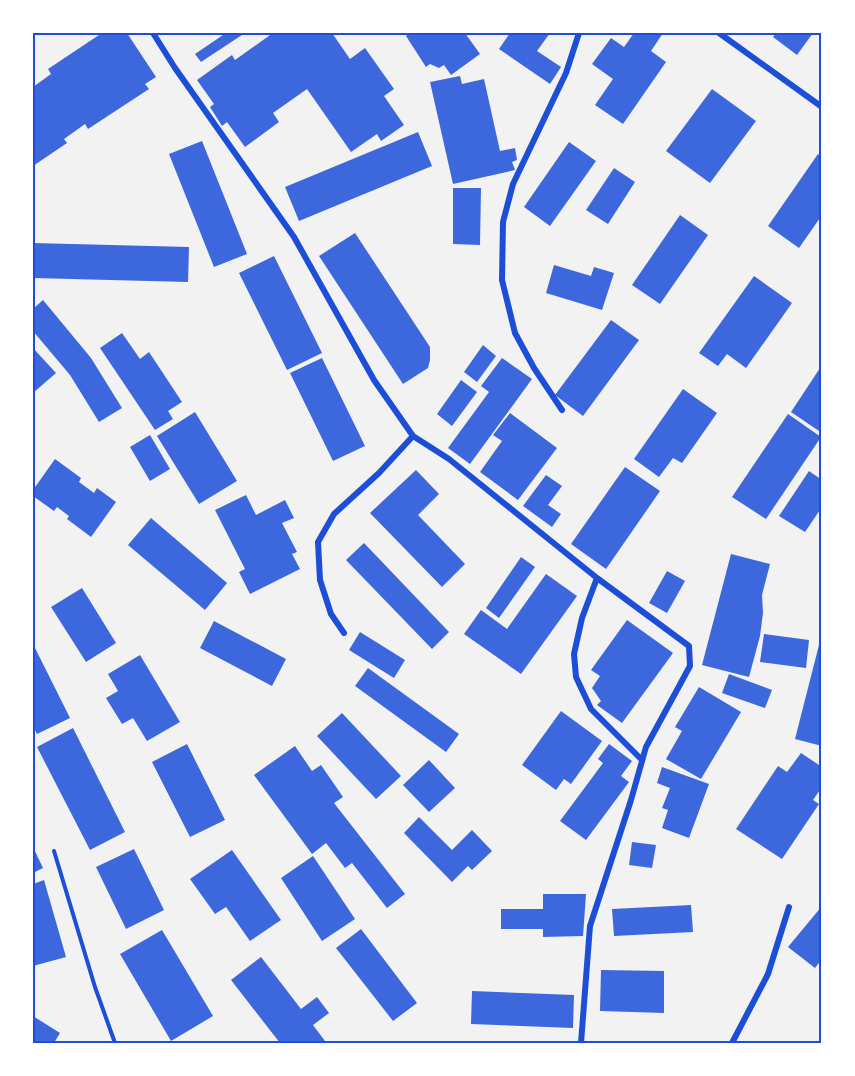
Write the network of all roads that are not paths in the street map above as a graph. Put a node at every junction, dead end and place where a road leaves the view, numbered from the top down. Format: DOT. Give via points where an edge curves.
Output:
graph roads {
  1 [pos="153,33"];
  2 [pos="579,33"];
  3 [pos="719,33"];
  4 [pos="822,106"];
  5 [pos="562,410"];
  6 [pos="413,436"];
  7 [pos="597,578"];
  8 [pos="344,633"];
  9 [pos="642,760"];
  10 [pos="789,908"];
  11 [pos="581,1043"];
  12 [pos="732,1043"];
  1 -- 6 [label="street" via="294,237 374,380"];
  2 -- 5 [label="street" via="566,73 513,184 503,222 502,280 515,333"];
  3 -- 4 [label="street"];
  6 -- 7 [label="street" via="449,459"];
  6 -- 8 [label="street" via="379,474 334,514 318,542 320,580 331,614"];
  7 -- 9 [label="street" via="574,654 576,677 591,709"];
  7 -- 9 [label="street" via="689,646 690,666"];
  9 -- 11 [label="street" via="590,926"];
  10 -- 12 [label="street" via="768,974"];
}
